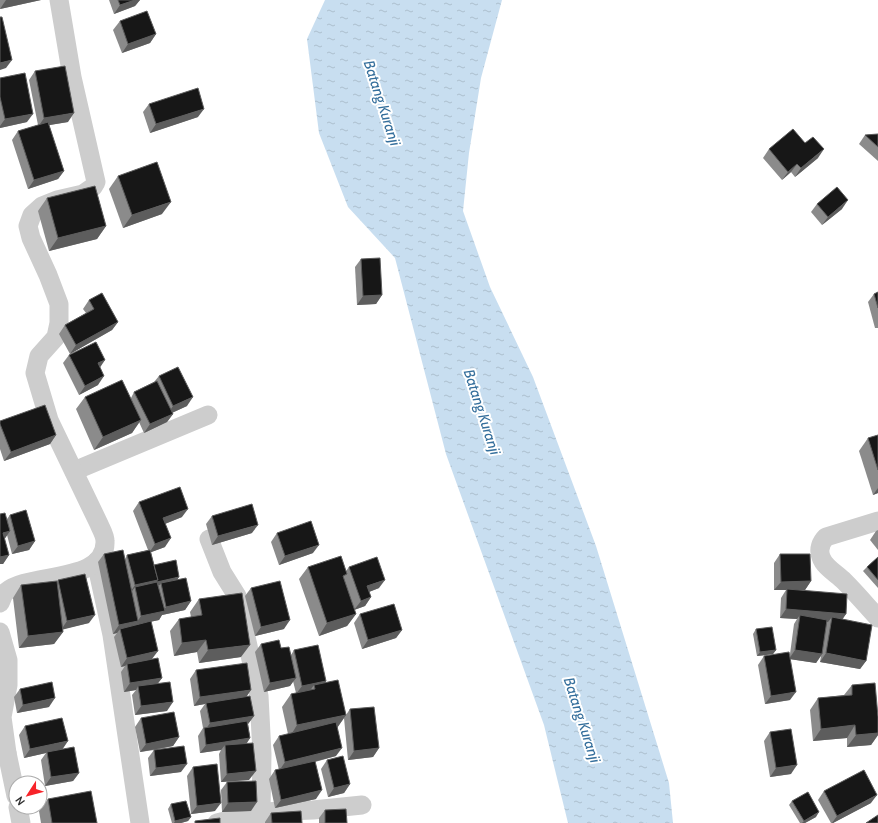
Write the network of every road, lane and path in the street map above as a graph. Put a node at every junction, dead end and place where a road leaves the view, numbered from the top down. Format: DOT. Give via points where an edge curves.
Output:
graph roads {
  1 [pos="59,0"];
  2 [pos="208,415"];
  3 [pos="74,471"];
  4 [pos="878,521"];
  5 [pos="209,538"];
  6 [pos="96,562"];
  7 [pos="0,603"];
  8 [pos="878,618"];
  9 [pos="0,632"];
  10 [pos="4,753"];
  11 [pos="10,775"];
  12 [pos="362,805"];
  13 [pos="260,818"];
  14 [pos="140,823"];
  15 [pos="217,823"];
  1 -- 3 [label="street" via="72,77 96,182 94,187 83,194 42,206 32,215 28,226 59,304 56,336 39,356 35,373 49,420"];
  2 -- 3 [label="street"];
  3 -- 6 [label="street" via="105,540 104,549"];
  4 -- 8 [label="street" via="826,537 820,548 821,557 826,565"];
  5 -- 13 [label="street" via="222,572 237,596 259,696 262,754"];
  6 -- 7 [label="street" via="78,572 19,585 5,592"];
  6 -- 14 [label="street" via="112,635"];
  9 -- 10 [label="street" via="8,660 8,685 2,717"];
  10 -- 11 [label="street"];
  12 -- 13 [label="street"];
  13 -- 15 [label="street"];
}
